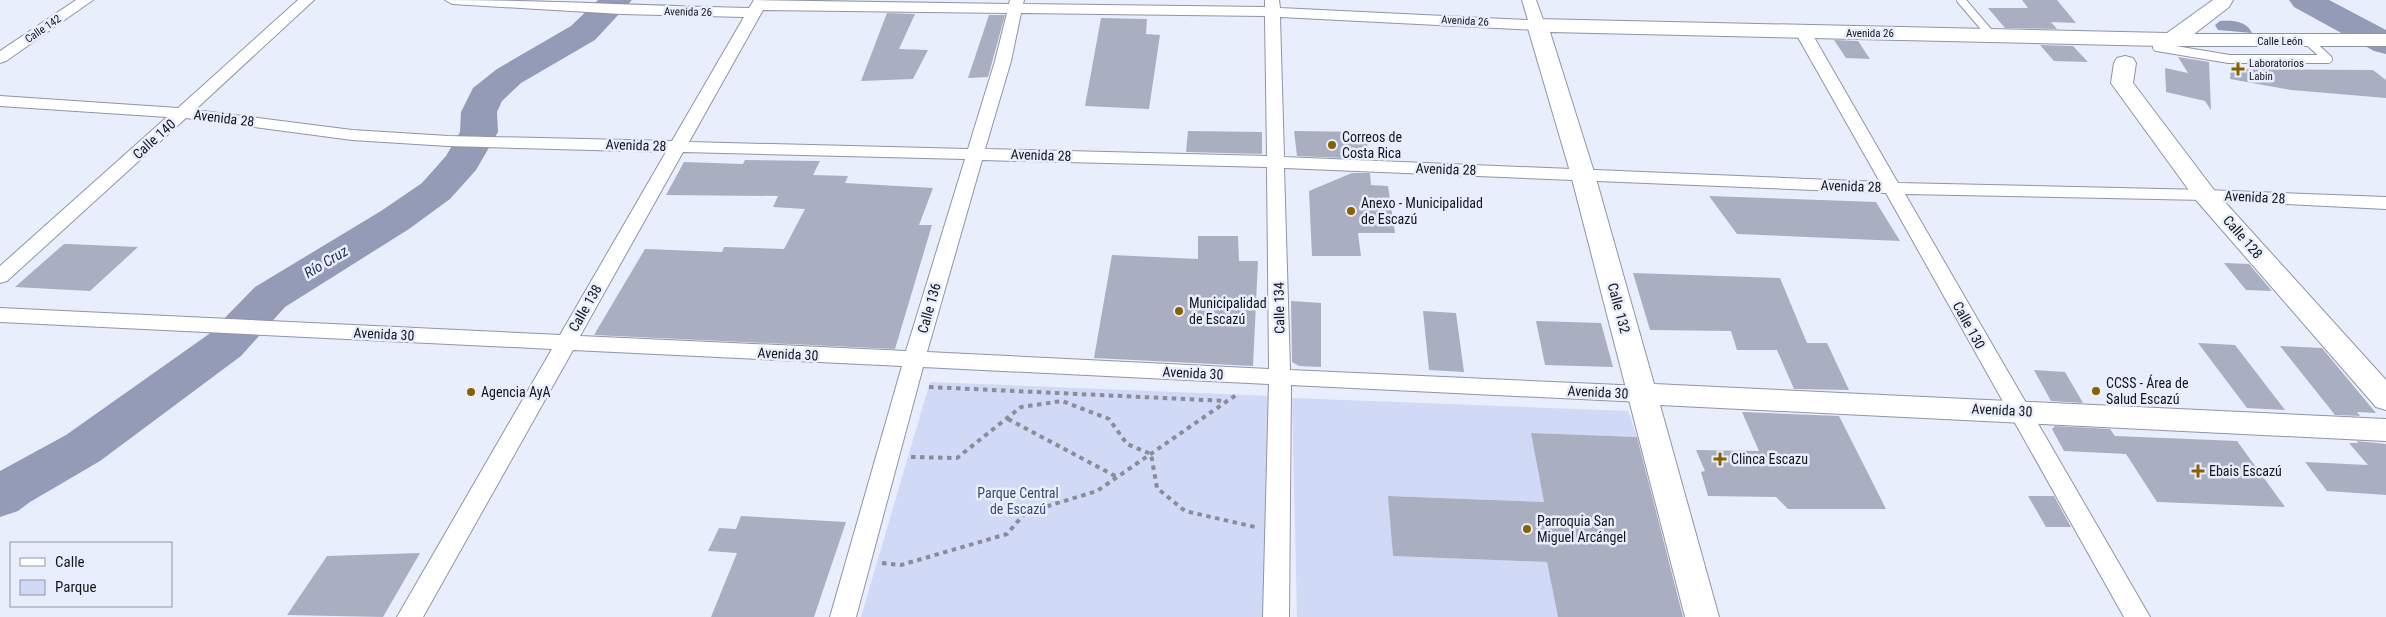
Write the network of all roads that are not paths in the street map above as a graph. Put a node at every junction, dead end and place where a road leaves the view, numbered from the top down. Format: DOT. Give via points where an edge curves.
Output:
graph roads {
  1 [pos="86,0"];
  2 [pos="307,0"];
  3 [pos="452,0"];
  4 [pos="1961,0"];
  5 [pos="2223,0"];
  6 [pos="1016,4"];
  7 [pos="757,6"];
  8 [pos="1272,6"];
  9 [pos="1533,12"];
  10 [pos="2198,22"];
  11 [pos="1803,32"];
  12 [pos="1991,35"];
  13 [pos="2083,38"];
  14 [pos="2227,40"];
  15 [pos="2386,40"];
  16 [pos="2308,41"];
  17 [pos="2165,43"];
  18 [pos="0,58"];
  19 [pos="2125,63"];
  20 [pos="0,101"];
  21 [pos="183,113"];
  22 [pos="679,147"];
  23 [pos="975,153"];
  24 [pos="1277,162"];
  25 [pos="1583,175"];
  26 [pos="1892,188"];
  27 [pos="2205,195"];
  28 [pos="2386,203"];
  29 [pos="0,276"];
  30 [pos="0,315"];
  31 [pos="566,342"];
  32 [pos="914,360"];
  33 [pos="1280,377"];
  34 [pos="1642,394"];
  35 [pos="2386,399"];
  36 [pos="2018,411"];
  37 [pos="2386,430"];
  38 [pos="410,617"];
  39 [pos="843,617"];
  40 [pos="1276,617"];
  41 [pos="1702,617"];
  42 [pos="2137,617"];
  1 -- 18 [label="street, Calle 142"];
  2 -- 21 [label="street, Calle 140"];
  3 -- 7 [label="street, Avenida 26" via="622,10"];
  4 -- 12 [label="lane"];
  5 -- 10 [label="main road"];
  6 -- 7 [label="street, Avenida 26"];
  6 -- 8 [label="street, Avenida 26"];
  6 -- 23 [label="street, Calle 136" via="1003,61"];
  7 -- 22 [label="street, Calle 138"];
  8 -- 9 [label="street, Avenida 26"];
  8 -- 24 [label="street, Calle 134"];
  9 -- 11 [label="main road, Avenida 26"];
  9 -- 25 [label="main road, Calle 132"];
  10 -- 14 [label="main road" via="2213,36"];
  10 -- 17 [label="main road"];
  11 -- 12 [label="main road, Avenida 26"];
  11 -- 26 [label="street, Calle 130"];
  12 -- 13 [label="main road, Avenida 26"];
  13 -- 17 [label="main road, Avenida 26"];
  13 -- 19 [label="main road" via="2111,48"];
  14 -- 16 [label="main road, Calle León"];
  14 -- 17 [label="main road, Calle León"];
  15 -- 16 [label="main road, Calle León"];
  16 -- 17 [label="lane" via="2328,59 2229,59"];
  17 -- 19 [label="main road"];
  19 -- 27 [label="main road, Calle 128" via="2122,83"];
  20 -- 21 [label="street, Avenida 28"];
  21 -- 22 [label="street, Avenida 28" via="352,135"];
  21 -- 29 [label="street, Calle 140"];
  22 -- 23 [label="street, Avenida 28"];
  22 -- 31 [label="street, Calle 138"];
  23 -- 24 [label="street, Avenida 28"];
  23 -- 32 [label="street, Calle 136"];
  24 -- 25 [label="street, Avenida 28"];
  24 -- 33 [label="street, Calle 134"];
  25 -- 26 [label="street, Avenida 28"];
  25 -- 34 [label="main road, Calle 132"];
  26 -- 27 [label="street, Avenida 28"];
  26 -- 36 [label="street, Calle 130"];
  27 -- 28 [label="street, Avenida 28"];
  27 -- 35 [label="main road, Calle 128"];
  30 -- 31 [label="street, Avenida 30"];
  31 -- 32 [label="street, Avenida 30"];
  31 -- 38 [label="street, Calle 138"];
  32 -- 33 [label="street, Avenida 30"];
  32 -- 39 [label="street, Calle 136"];
  33 -- 34 [label="street, Avenida 30"];
  33 -- 40 [label="street, Calle 134"];
  34 -- 36 [label="main road, Avenida 30"];
  34 -- 41 [label="main road, Calle 132"];
  36 -- 37 [label="main road, Avenida 30"];
  36 -- 42 [label="street, Calle 130"];
}
